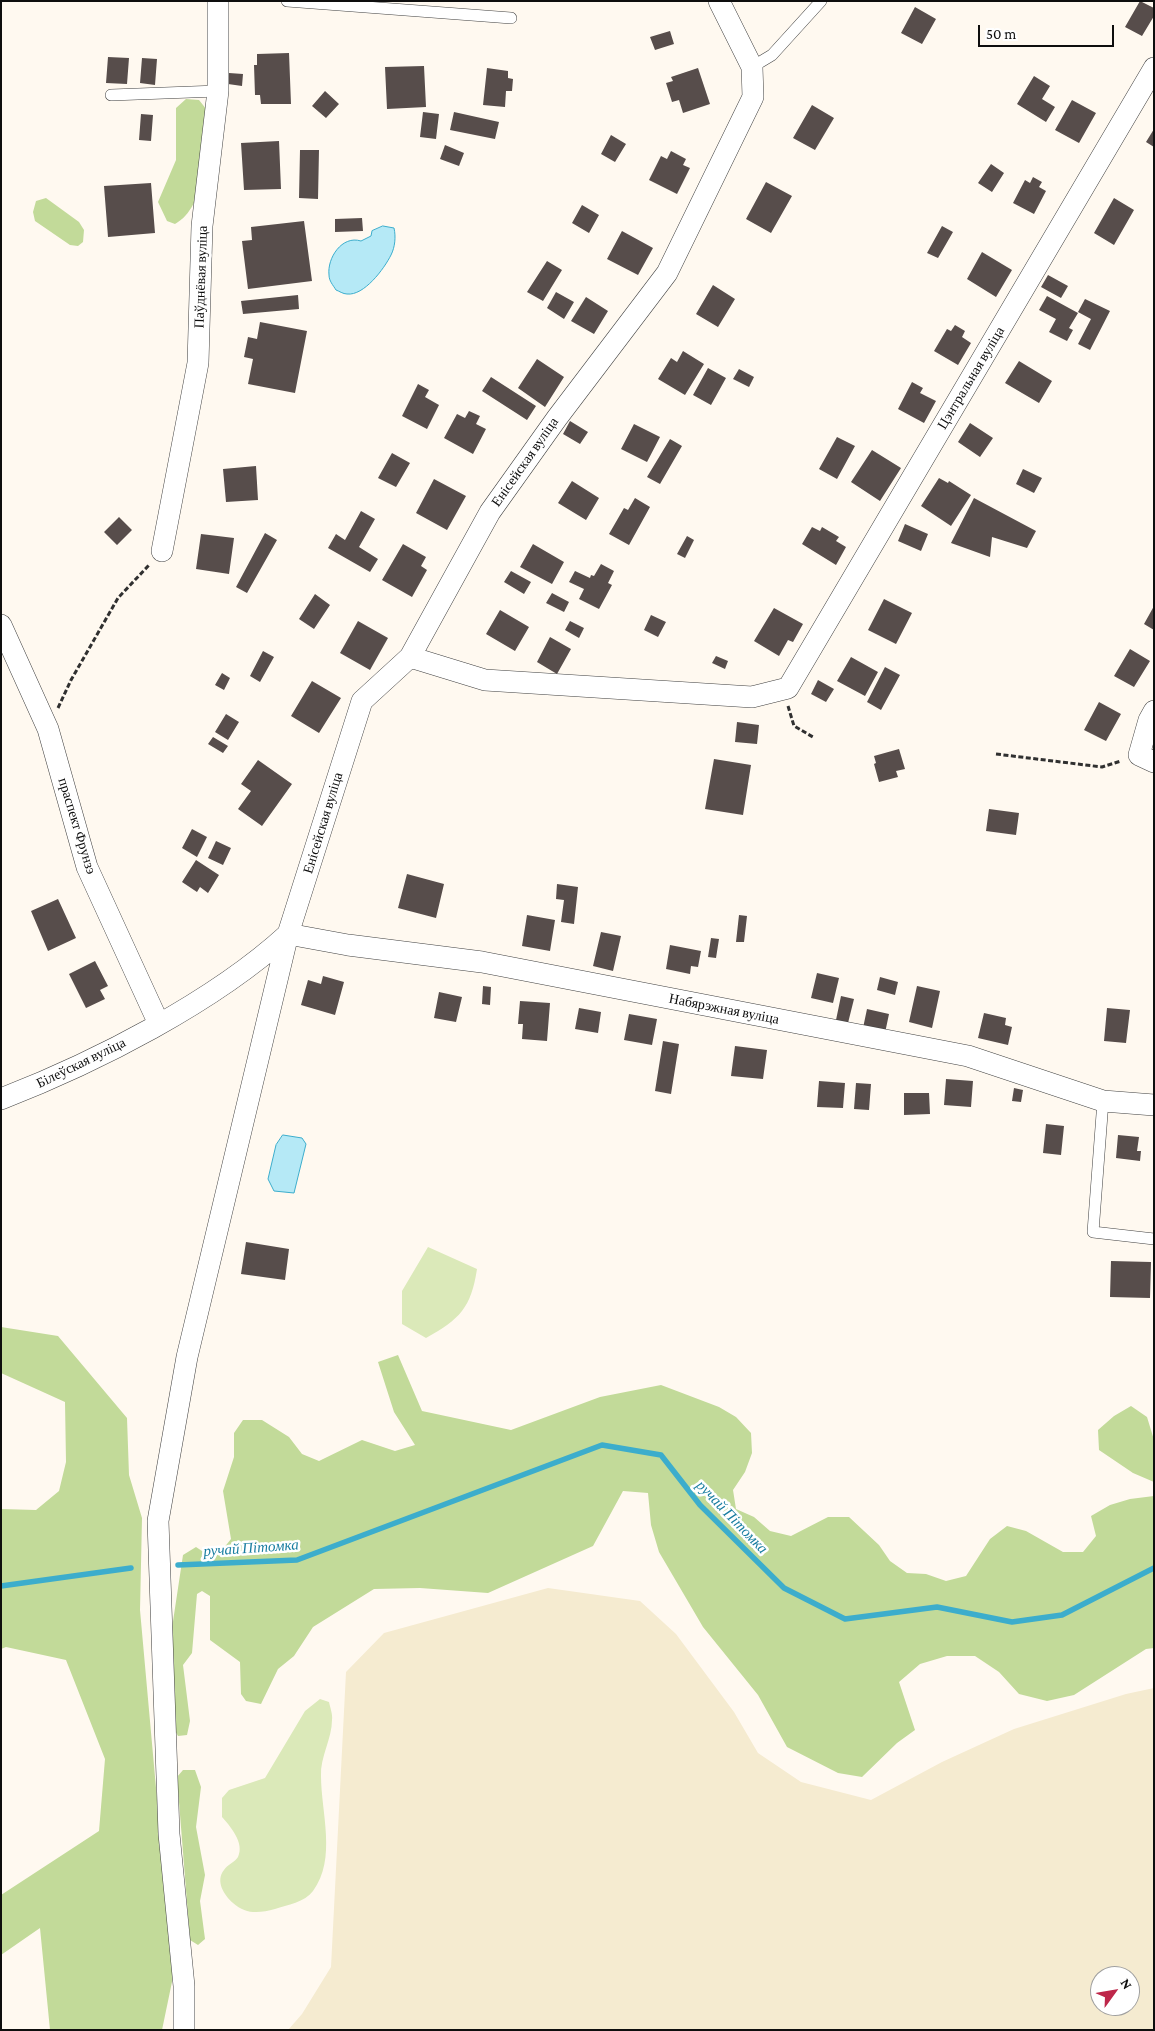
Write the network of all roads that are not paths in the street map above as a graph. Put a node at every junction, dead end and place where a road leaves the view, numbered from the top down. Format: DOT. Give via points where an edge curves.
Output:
graph roads {
  1 [pos="218,1"];
  2 [pos="287,1"];
  3 [pos="719,1"];
  4 [pos="821,1"];
  5 [pos="511,18"];
  6 [pos="752,67"];
  7 [pos="1154,68"];
  8 [pos="218,91"];
  9 [pos="111,95"];
  10 [pos="162,551"];
  11 [pos="1,625"];
  12 [pos="410,657"];
  13 [pos="1154,711"];
  14 [pos="1146,758"];
  15 [pos="288,934"];
  16 [pos="159,1024"];
  17 [pos="1,1099"];
  18 [pos="1103,1101"];
  19 [pos="1154,1105"];
  20 [pos="1154,1239"];
  21 [pos="184,2030"];
  1 -- 8 [label="street, Паўднёвая вуліца"];
  2 -- 5 [label="lane"];
  3 -- 6 [label="street, Енісейская вуліца"];
  4 -- 6 [label="lane" via="772,55"];
  6 -- 12 [label="street, Енісейская вуліца" via="753,97 668,273 490,512"];
  7 -- 12 [label="street, Цэнтральная вуліца" via="788,688 752,697 485,680"];
  8 -- 9 [label="lane"];
  8 -- 10 [label="street, Паўднёвая вуліца" via="202,226 198,363"];
  11 -- 16 [label="street, праспект Фрунзэ" via="48,729 87,867"];
  12 -- 15 [label="street, Енісейская вуліца" via="362,701"];
  13 -- 14 [label="street" via="1148,720"];
  15 -- 16 [label="street, Білеўская вуліца" via="261,958"];
  15 -- 18 [label="street, Набярэжная вуліца" via="482,962 968,1056"];
  15 -- 21 [label="street, Енісейская вуліца" via="188,1356 158,1521 169,1834 184,1986"];
  16 -- 17 [label="street, Білеўская вуліца"];
  18 -- 19 [label="street, Набярэжная вуліца"];
  18 -- 20 [label="lane" via="1093,1232"];
}
